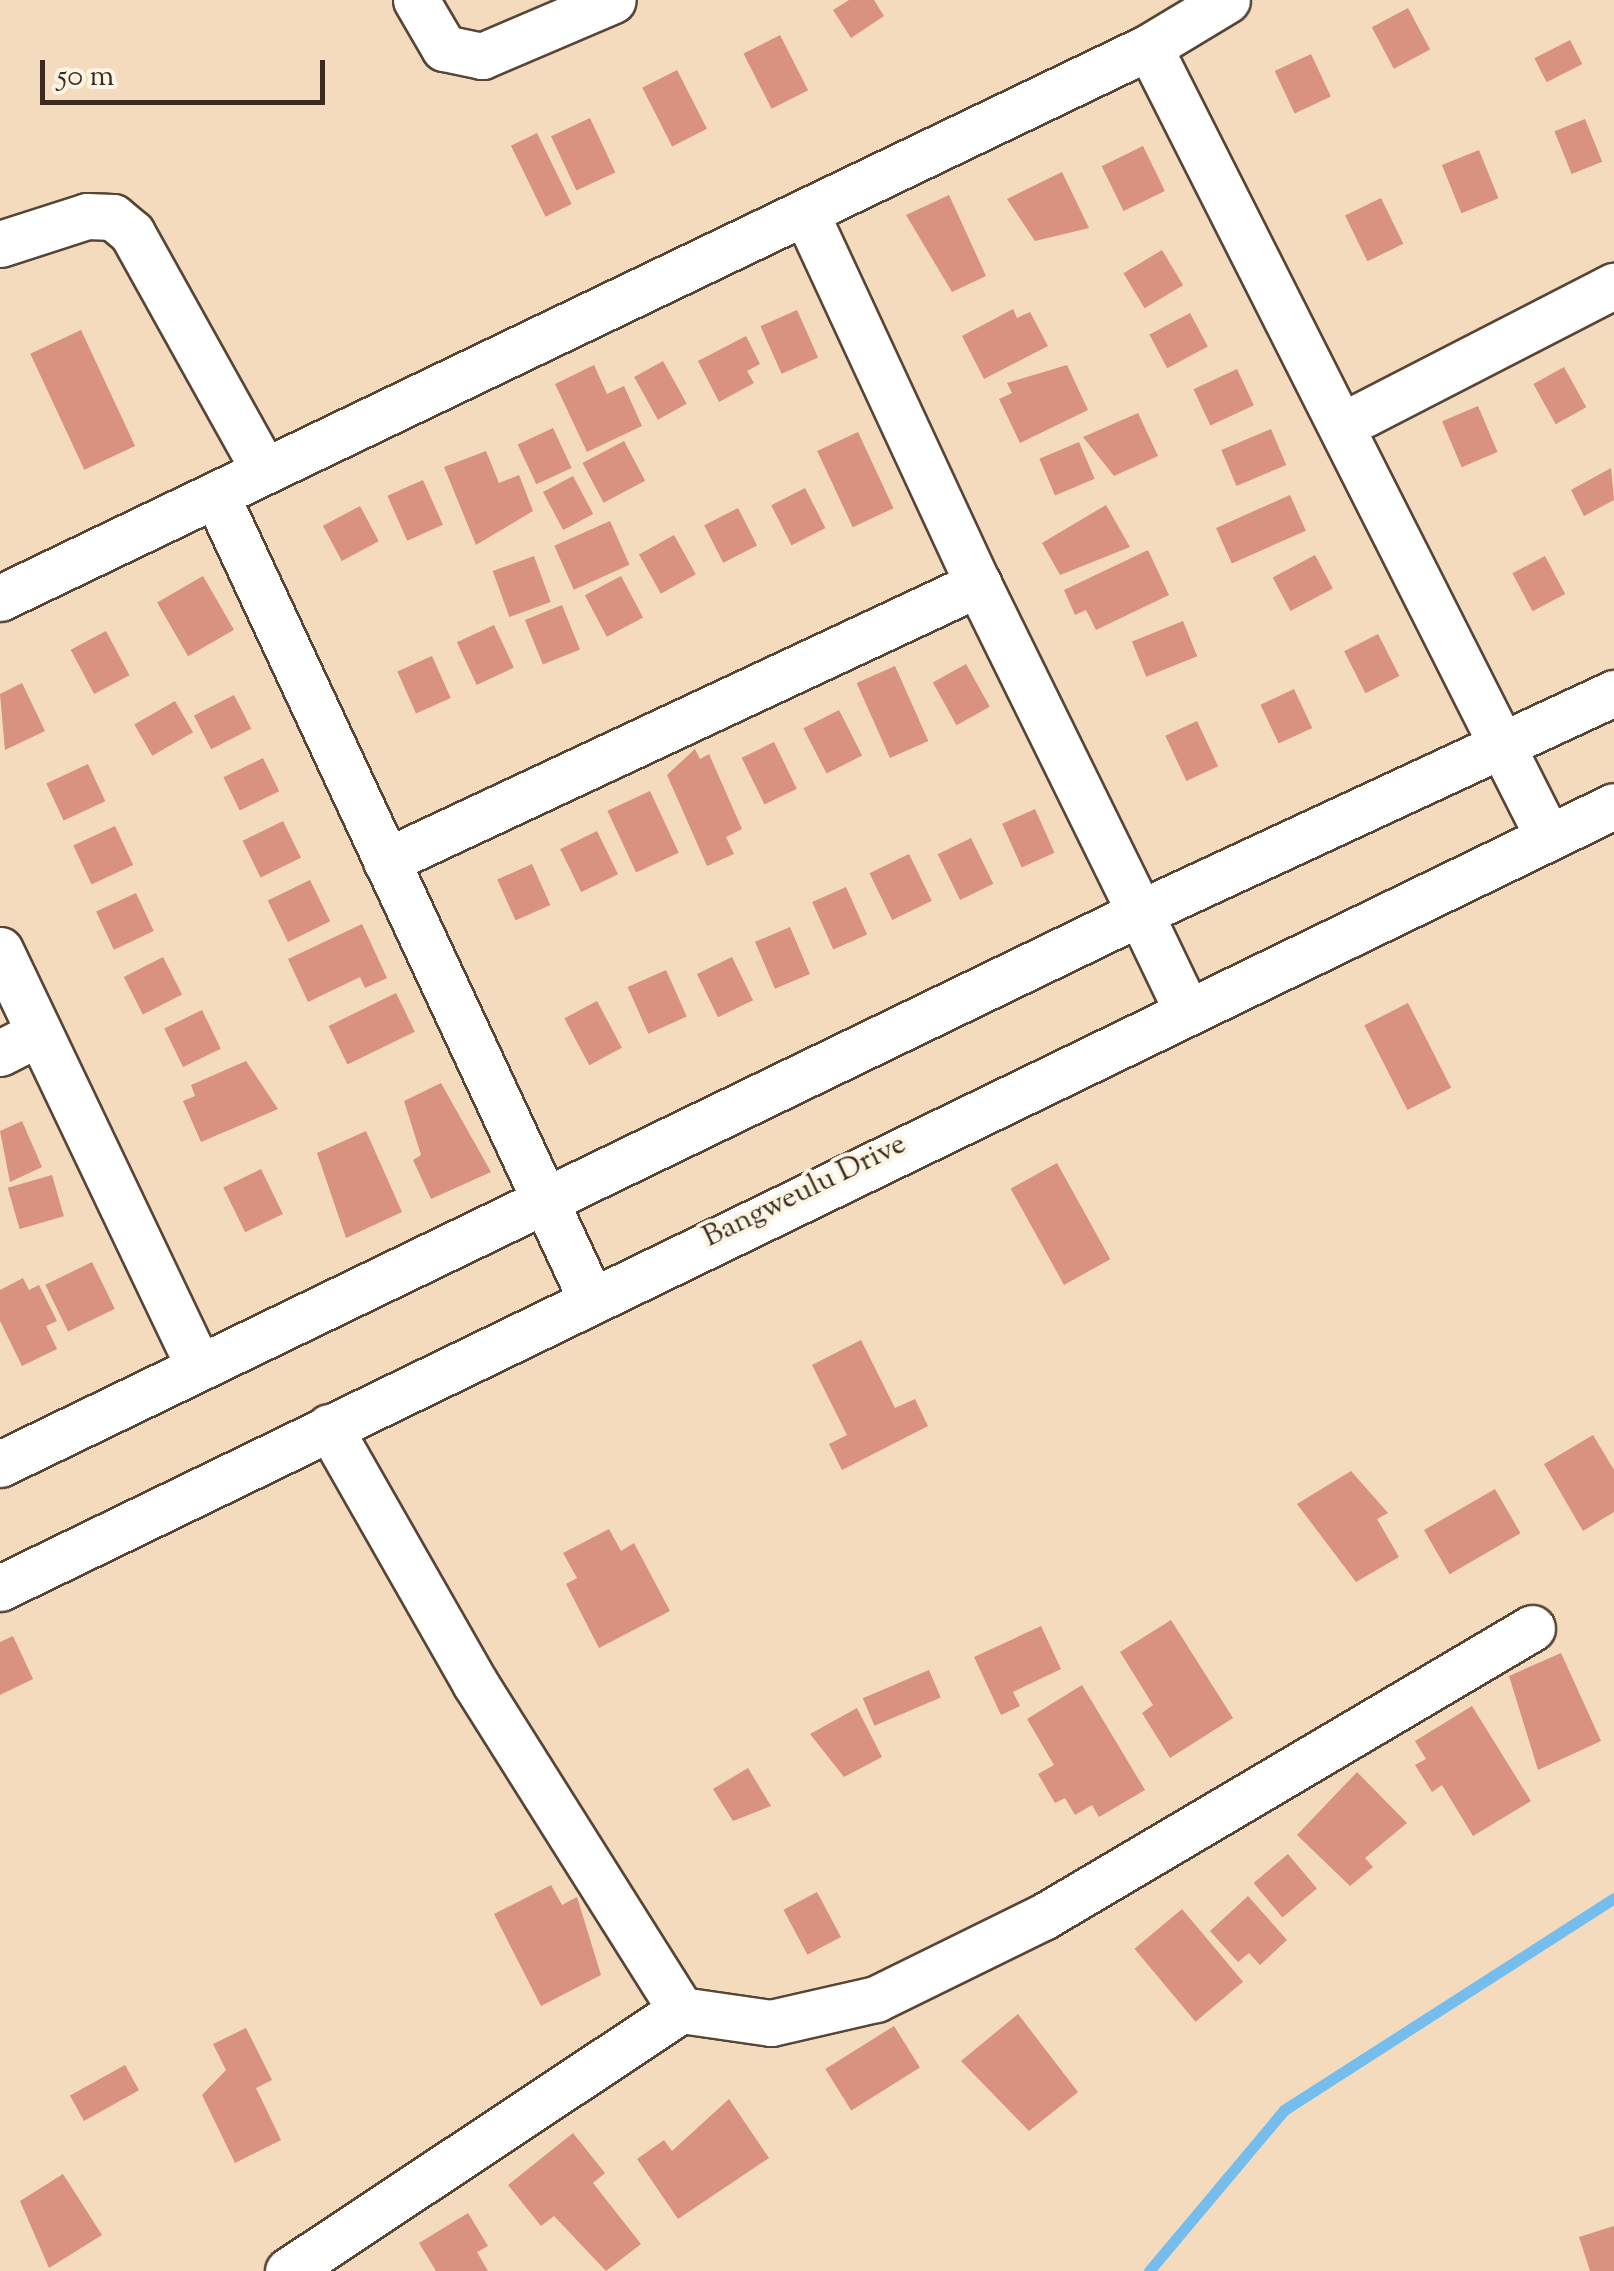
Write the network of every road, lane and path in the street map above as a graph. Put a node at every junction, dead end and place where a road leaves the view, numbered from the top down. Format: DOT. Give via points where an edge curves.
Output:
graph roads {
  1 [pos="416,0"];
  2 [pos="613,0"];
  3 [pos="1228,0"];
  4 [pos="1149,46"];
  5 [pos="806,214"];
  6 [pos="0,244"];
  7 [pos="1614,286"];
  8 [pos="1343,425"];
  9 [pos="264,470"];
  10 [pos="216,495"];
  11 [pos="978,584"];
  12 [pos="0,598"];
  13 [pos="1614,693"];
  14 [pos="1502,748"];
  15 [pos="1614,806"];
  16 [pos="1548,838"];
  17 [pos="386,861"];
  18 [pos="1140,913"];
  19 [pos="0,950"];
  20 [pos="1184,1007"];
  21 [pos="20,1043"];
  22 [pos="545,1200"];
  23 [pos="590,1297"];
  24 [pos="198,1366"];
  25 [pos="329,1427"];
  26 [pos="0,1464"];
  27 [pos="0,1588"];
  28 [pos="1532,1628"];
  29 [pos="681,2010"];
  30 [pos="288,2271"];
  1 -- 2 [label="street" via="444,48 482,56"];
  3 -- 4 [label="street"];
  4 -- 5 [label="street"];
  4 -- 8 [label="street"];
  5 -- 9 [label="street"];
  5 -- 11 [label="street"];
  6 -- 9 [label="street" via="87,216 112,218 132,233"];
  7 -- 8 [label="street"];
  8 -- 14 [label="street"];
  9 -- 10 [label="street"];
  10 -- 12 [label="street"];
  10 -- 17 [label="street"];
  11 -- 17 [label="street"];
  11 -- 18 [label="street"];
  13 -- 14 [label="street"];
  14 -- 16 [label="street"];
  14 -- 18 [label="street"];
  15 -- 16 [label="street, Bangweulu Drive"];
  16 -- 20 [label="street, Bangweulu Drive"];
  17 -- 22 [label="street"];
  18 -- 20 [label="street"];
  18 -- 22 [label="street"];
  19 -- 21 [label="street"];
  20 -- 23 [label="street, Bangweulu Drive"];
  21 -- 24 [label="street"];
  22 -- 23 [label="street"];
  22 -- 24 [label="street"];
  23 -- 25 [label="street, Bangweulu Drive"];
  24 -- 26 [label="street"];
  25 -- 27 [label="street, Bangweulu Drive"];
  25 -- 29 [label="street" via="476,1684"];
  28 -- 29 [label="street" via="1043,1917 876,1999 770,2022"];
  29 -- 30 [label="street"];
}
